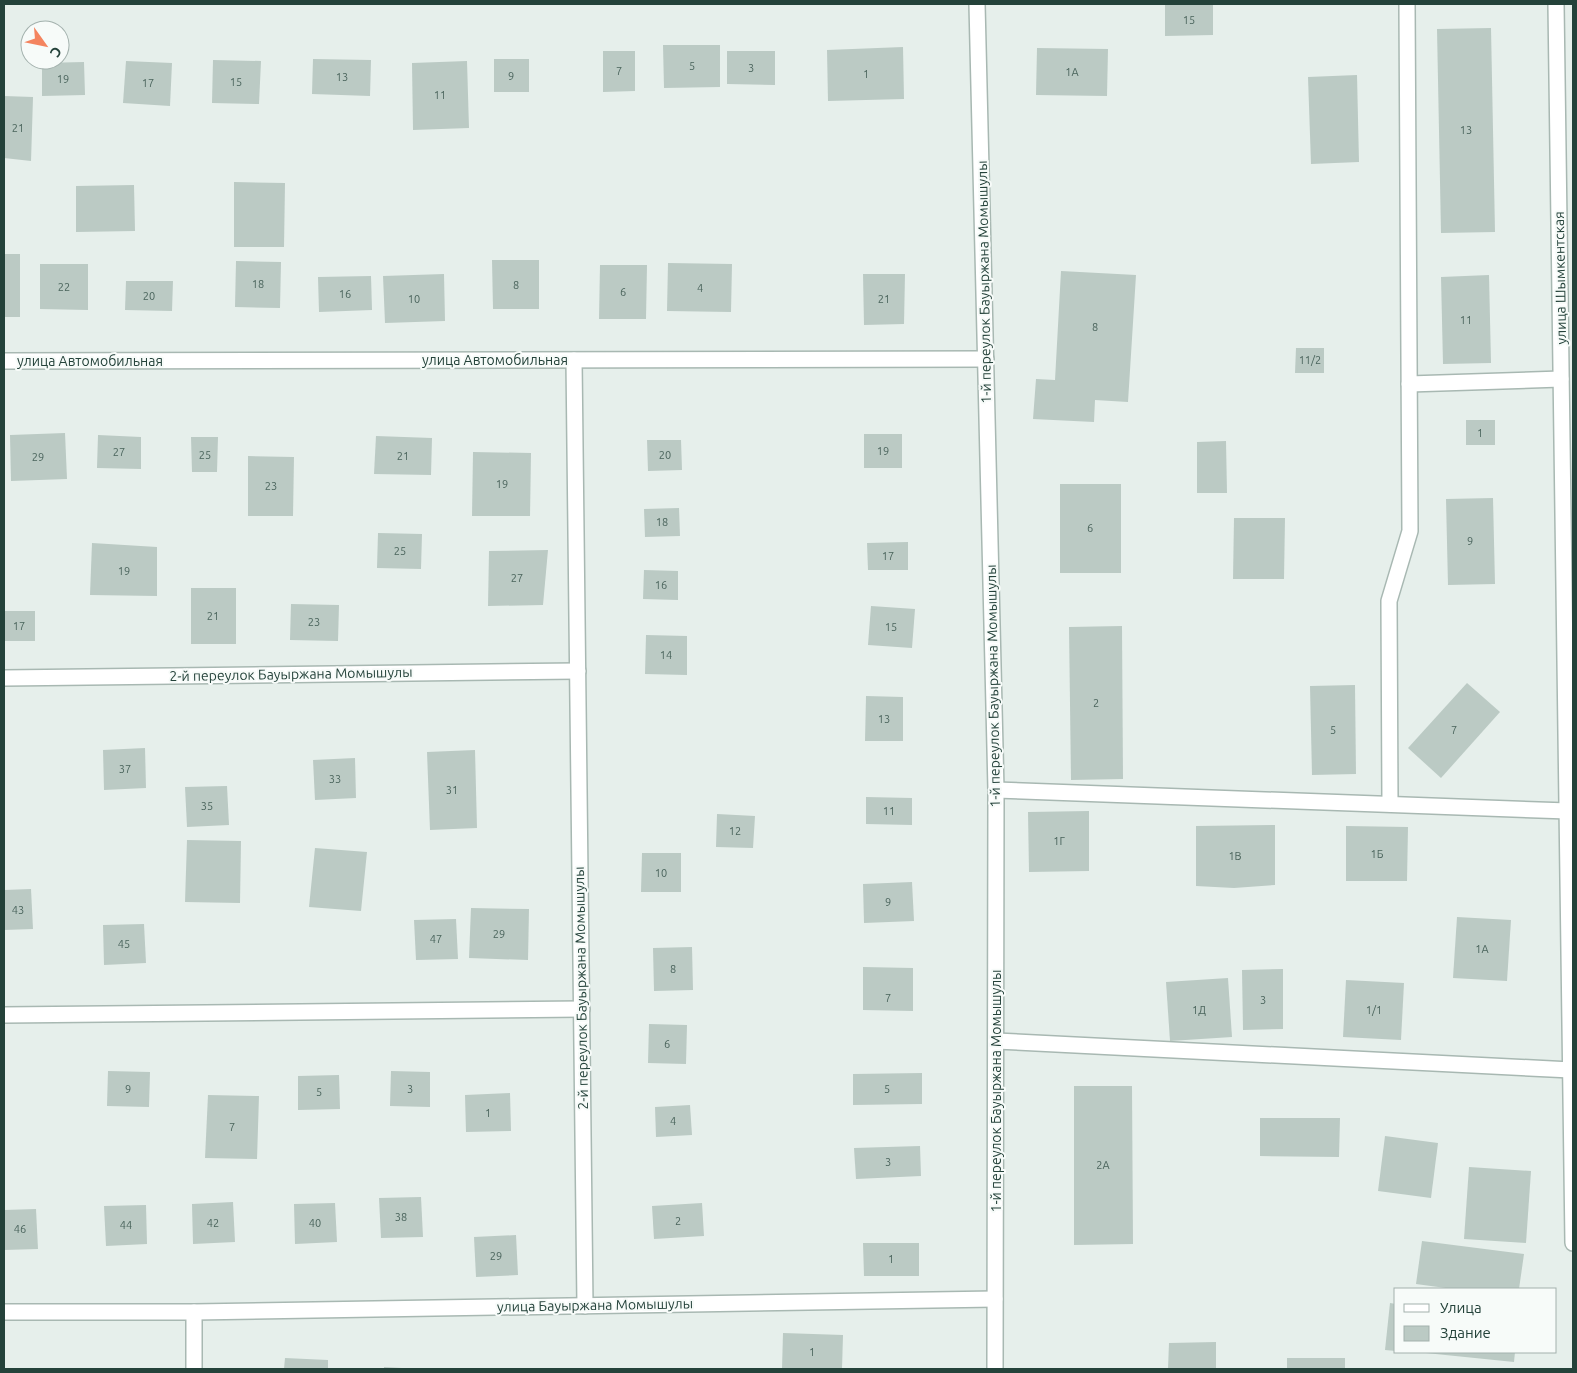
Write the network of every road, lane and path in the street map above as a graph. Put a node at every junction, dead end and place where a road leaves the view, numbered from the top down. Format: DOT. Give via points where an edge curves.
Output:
graph roads {
  1 [pos="977,4"];
  2 [pos="1407,4"];
  3 [pos="1556,4"];
  4 [pos="1567,343"];
  5 [pos="986,359"];
  6 [pos="574,360"];
  7 [pos="4,361"];
  8 [pos="1561,379"];
  9 [pos="1409,384"];
  10 [pos="578,671"];
  11 [pos="4,678"];
  12 [pos="996,790"];
  13 [pos="1390,804"];
  14 [pos="1568,811"];
  15 [pos="582,1008"];
  16 [pos="4,1015"];
  17 [pos="996,1041"];
  18 [pos="1571,1070"];
  19 [pos="1573,1243"];
  20 [pos="995,1299"];
  21 [pos="585,1306"];
  22 [pos="4,1312"];
  23 [pos="194,1312"];
  24 [pos="194,1369"];
  25 [pos="995,1369"];
  1 -- 5 [label="street, 1-й переулок Бауыржана Момышулы"];
  2 -- 9 [label="street"];
  3 -- 4 [label="street, улица Шымкентская"];
  4 -- 8 [label="street, улица Шымкентская"];
  5 -- 6 [label="street, улица Автомобильная"];
  5 -- 12 [label="street, 1-й переулок Бауыржана Момышулы"];
  6 -- 7 [label="street, улица Автомобильная"];
  6 -- 10 [label="street, 2-й переулок Бауыржана Момышулы"];
  8 -- 9 [label="street"];
  8 -- 14 [label="street, улица Шымкентская"];
  9 -- 13 [label="street" via="1410,531 1389,601"];
  10 -- 11 [label="street, 2-й переулок Бауыржана Момышулы"];
  10 -- 15 [label="street, 2-й переулок Бауыржана Момышулы"];
  12 -- 13 [label="street"];
  12 -- 17 [label="street, 1-й переулок Бауыржана Момышулы"];
  13 -- 14 [label="street"];
  14 -- 18 [label="street, улица Шымкентская"];
  15 -- 16 [label="street"];
  15 -- 21 [label="street, 2-й переулок Бауыржана Момышулы"];
  17 -- 18 [label="street"];
  17 -- 20 [label="street, 1-й переулок Бауыржана Момышулы"];
  18 -- 19 [label="street, улица Шымкентская"];
  20 -- 21 [label="street, улица Бауыржана Момышулы"];
  20 -- 25 [label="street, 1-й переулок Бауыржана Момышулы"];
  21 -- 23 [label="street, улица Бауыржана Момышулы"];
  22 -- 23 [label="street, улица Бауыржана Момышулы"];
  23 -- 24 [label="street"];
}
